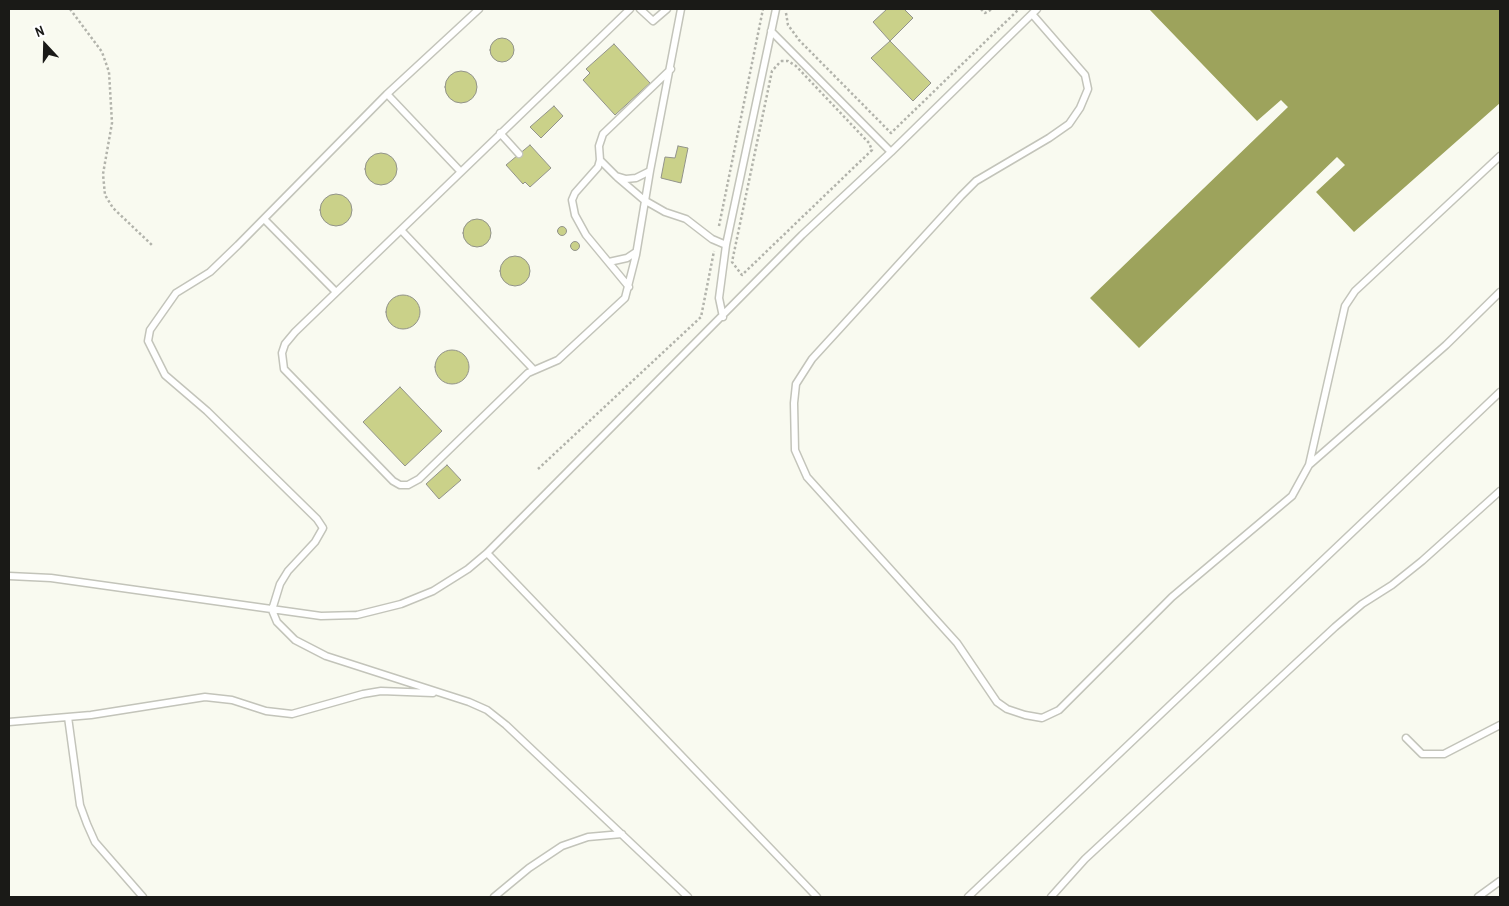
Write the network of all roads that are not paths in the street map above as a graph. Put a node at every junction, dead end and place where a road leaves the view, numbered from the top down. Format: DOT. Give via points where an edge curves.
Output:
graph roads {
  1 [pos="479,9"];
  2 [pos="630,9"];
  3 [pos="640,9"];
  4 [pos="667,9"];
  5 [pos="681,9"];
  6 [pos="776,9"];
  7 [pos="1037,9"];
  8 [pos="1032,14"];
  9 [pos="771,31"];
  10 [pos="670,69"];
  11 [pos="387,94"];
  12 [pos="500,133"];
  13 [pos="891,152"];
  14 [pos="519,154"];
  15 [pos="1500,156"];
  16 [pos="600,160"];
  17 [pos="650,170"];
  18 [pos="461,172"];
  19 [pos="616,176"];
  20 [pos="645,200"];
  21 [pos="264,219"];
  22 [pos="401,230"];
  23 [pos="726,246"];
  24 [pos="636,252"];
  25 [pos="609,262"];
  26 [pos="628,287"];
  27 [pos="336,292"];
  28 [pos="1500,292"];
  29 [pos="723,316"];
  30 [pos="534,370"];
  31 [pos="1500,392"];
  32 [pos="1309,464"];
  33 [pos="1500,491"];
  34 [pos="487,553"];
  35 [pos="9,576"];
  36 [pos="272,610"];
  37 [pos="442,693"];
  38 [pos="68,717"];
  39 [pos="9,722"];
  40 [pos="1500,725"];
  41 [pos="1406,738"];
  42 [pos="622,834"];
  43 [pos="1500,881"];
  44 [pos="143,897"];
  45 [pos="494,897"];
  46 [pos="688,897"];
  47 [pos="817,897"];
  48 [pos="968,897"];
  49 [pos="1051,897"];
  50 [pos="1478,897"];
  1 -- 11 [label="lane"];
  2 -- 12 [label="lane"];
  3 -- 4 [label="lane" via="653,21"];
  5 -- 10 [label="lane"];
  6 -- 9 [label="lane"];
  7 -- 8 [label="lane"];
  8 -- 13 [label="lane"];
  8 -- 32 [label="lane" via="1085,75 1088,88 1080,108 1069,124 976,181 812,360 796,384 794,403 796,450 807,477 957,643 997,702 1007,709 1042,718 1059,710 1172,597 1292,496"];
  9 -- 13 [label="lane"];
  9 -- 23 [label="lane"];
  10 -- 16 [label="lane" via="603,134 598,146"];
  10 -- 17 [label="lane"];
  11 -- 18 [label="lane"];
  11 -- 21 [label="lane"];
  12 -- 14 [label="lane"];
  12 -- 18 [label="lane"];
  13 -- 29 [label="lane" via="802,235"];
  15 -- 32 [label="lane" via="1360,286 1345,306"];
  16 -- 19 [label="lane"];
  16 -- 25 [label="lane" via="598,167 575,193 573,208 586,234"];
  17 -- 19 [label="lane" via="636,178"];
  17 -- 20 [label="lane"];
  18 -- 22 [label="lane"];
  19 -- 20 [label="lane"];
  20 -- 23 [label="lane" via="665,212 686,218"];
  20 -- 24 [label="lane"];
  21 -- 27 [label="lane"];
  21 -- 36 [label="lane" via="210,272 176,293 150,330 148,341 165,374 207,411 323,528 284,578"];
  22 -- 27 [label="lane"];
  22 -- 30 [label="lane"];
  23 -- 29 [label="lane" via="719,298"];
  24 -- 25 [label="lane"];
  24 -- 26 [label="lane"];
  25 -- 26 [label="lane"];
  26 -- 30 [label="lane" via="625,298 558,360"];
  27 -- 30 [label="lane" via="285,344 282,353 284,369 400,485 419,479"];
  28 -- 32 [label="lane" via="1446,345"];
  29 -- 34 [label="lane"];
  31 -- 48 [label="lane"];
  33 -- 49 [label="lane" via="1422,561 1335,627 1084,858"];
  34 -- 36 [label="lane" via="433,592 401,604 356,615 321,616"];
  34 -- 47 [label="lane"];
  35 -- 36 [label="lane" via="51,578"];
  36 -- 37 [label="lane" via="277,622 295,640 326,656"];
  37 -- 38 [label="lane" via="381,691 292,714 205,697"];
  37 -- 42 [label="lane" via="487,710"];
  38 -- 39 [label="lane"];
  38 -- 44 [label="lane" via="80,805 87,824 95,842"];
  40 -- 41 [label="lane" via="1444,754 1422,754"];
  42 -- 45 [label="lane" via="588,837 562,846"];
  42 -- 46 [label="lane"];
  43 -- 50 [label="lane"];
}
